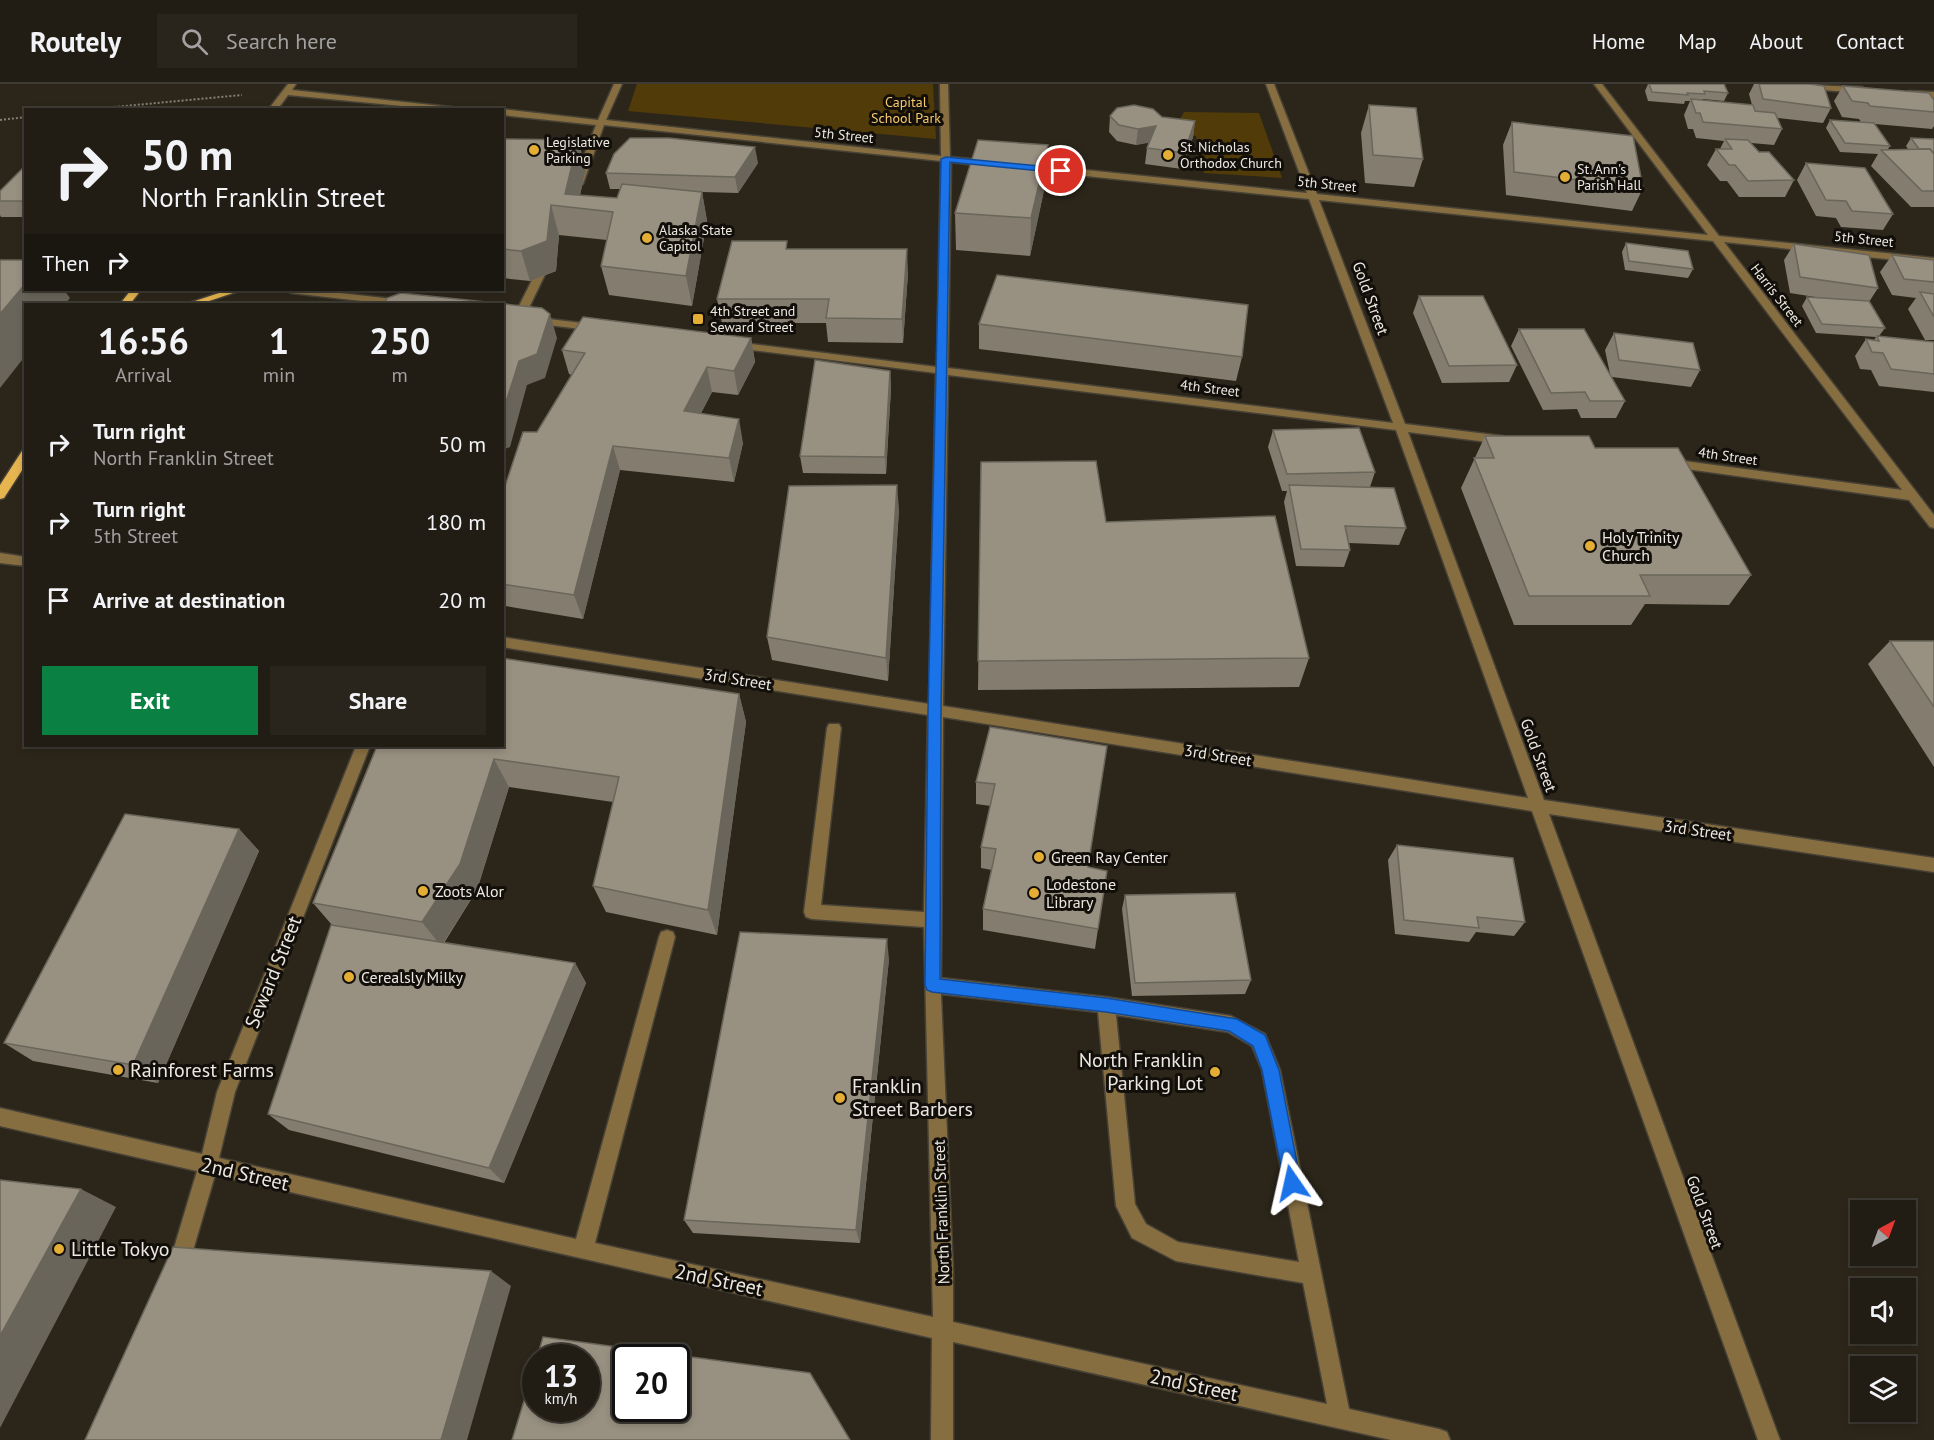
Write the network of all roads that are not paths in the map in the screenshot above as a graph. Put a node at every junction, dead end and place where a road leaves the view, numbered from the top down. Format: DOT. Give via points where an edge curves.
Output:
graph roads {
  1 [pos="618,84"];
  2 [pos="945,84"];
  3 [pos="1270,84"];
  4 [pos="1598,84"];
  5 [pos="1784,84"];
  6 [pos="1928,84"];
  7 [pos="289,88"];
  8 [pos="1934,89"];
  9 [pos="1876,91"];
  10 [pos="1899,93"];
  11 [pos="1934,95"];
  12 [pos="274,108"];
  13 [pos="458,108"];
  14 [pos="504,112"];
  15 [pos="601,121"];
  16 [pos="946,159"];
  17 [pos="1005,165"];
  18 [pos="1017,166"];
  19 [pos="577,189"];
  20 [pos="1314,196"];
  21 [pos="1713,236"];
  22 [pos="554,245"];
  23 [pos="1934,261"];
  24 [pos="135,291"];
  25 [pos="234,291"];
  26 [pos="300,291"];
  27 [pos="126,303"];
  28 [pos="193,303"];
  29 [pos="402,303"];
  30 [pos="504,316"];
  31 [pos="519,318"];
  32 [pos="613,330"];
  33 [pos="718,343"];
  34 [pos="504,359"];
  35 [pos="941,371"];
  36 [pos="1400,426"];
  37 [pos="1516,442"];
  38 [pos="24,457"];
  39 [pos="1656,461"];
  40 [pos="0,495"];
  41 [pos="1913,496"];
  42 [pos="1934,524"];
  43 [pos="0,558"];
  44 [pos="24,562"];
  45 [pos="504,642"];
  46 [pos="934,711"];
  47 [pos="834,728"];
  48 [pos="363,747"];
  49 [pos="1539,806"];
  50 [pos="1934,865"];
  51 [pos="932,920"];
  52 [pos="667,937"];
  53 [pos="932,985"];
  54 [pos="1106,1005"];
  55 [pos="0,1117"];
  56 [pos="208,1166"];
  57 [pos="584,1250"];
  58 [pos="1310,1274"];
  59 [pos="171,1287"];
  60 [pos="944,1330"];
  61 [pos="1340,1417"];
  62 [pos="942,1440"];
  63 [pos="1439,1440"];
  64 [pos="1769,1440"];
  1 -- 15 [label="street"];
  2 -- 16 [label="street, North Franklin Street"];
  3 -- 20 [label="street, Gold Street"];
  4 -- 21 [label="street, Harris Street"];
  5 -- 9 [label="street"];
  6 -- 8 [label="street"];
  7 -- 12 [label="street"];
  7 -- 13 [label="street"];
  10 -- 11 [label="street"];
  14 -- 15 [label="street, 5th Street"];
  15 -- 16 [label="street, 5th Street"];
  15 -- 19 [label="street"];
  16 -- 17 [label="street, 5th Street"];
  16 -- 35 [label="street, North Franklin Street"];
  18 -- 20 [label="street, 5th Street"];
  20 -- 21 [label="street, 5th Street"];
  20 -- 36 [label="street, Gold Street"];
  21 -- 23 [label="street, 5th Street"];
  21 -- 41 [label="street, Harris Street"];
  22 -- 31 [label="street"];
  24 -- 27 [label="main road"];
  25 -- 28 [label="main road"];
  26 -- 29 [label="street"];
  30 -- 31 [label="street"];
  31 -- 32 [label="street"];
  31 -- 34 [label="street"];
  33 -- 35 [label="street, 4th Street"];
  35 -- 36 [label="street, 4th Street"];
  35 -- 46 [label="street, North Franklin Street"];
  36 -- 37 [label="street, 4th Street"];
  36 -- 49 [label="street, Gold Street"];
  38 -- 40 [label="main road"];
  39 -- 41 [label="street, 4th Street"];
  41 -- 42 [label="street, Harris Street"];
  43 -- 44 [label="street"];
  45 -- 46 [label="street, 3rd Street"];
  46 -- 49 [label="street, 3rd Street"];
  46 -- 51 [label="street, North Franklin Street"];
  47 -- 51 [label="street" via="812,912"];
  48 -- 56 [label="street, Seward Street" via="226,1092"];
  49 -- 50 [label="street, 3rd Street"];
  49 -- 64 [label="street, Gold Street"];
  51 -- 53 [label="street, North Franklin Street"];
  52 -- 57 [label="street"];
  53 -- 54 [label="street"];
  53 -- 60 [label="street, North Franklin Street"];
  54 -- 58 [label="street" via="1231,1024 1259,1040 1271,1070"];
  54 -- 58 [label="street" via="1126,1206 1138,1231 1176,1251"];
  55 -- 56 [label="street, 2nd Street"];
  56 -- 57 [label="street, 2nd Street"];
  56 -- 59 [label="street, Seward Street"];
  57 -- 60 [label="street, 2nd Street"];
  58 -- 61 [label="street"];
  60 -- 61 [label="street, 2nd Street"];
  60 -- 62 [label="street, North Franklin Street"];
  61 -- 63 [label="street, 2nd Street"];
}
